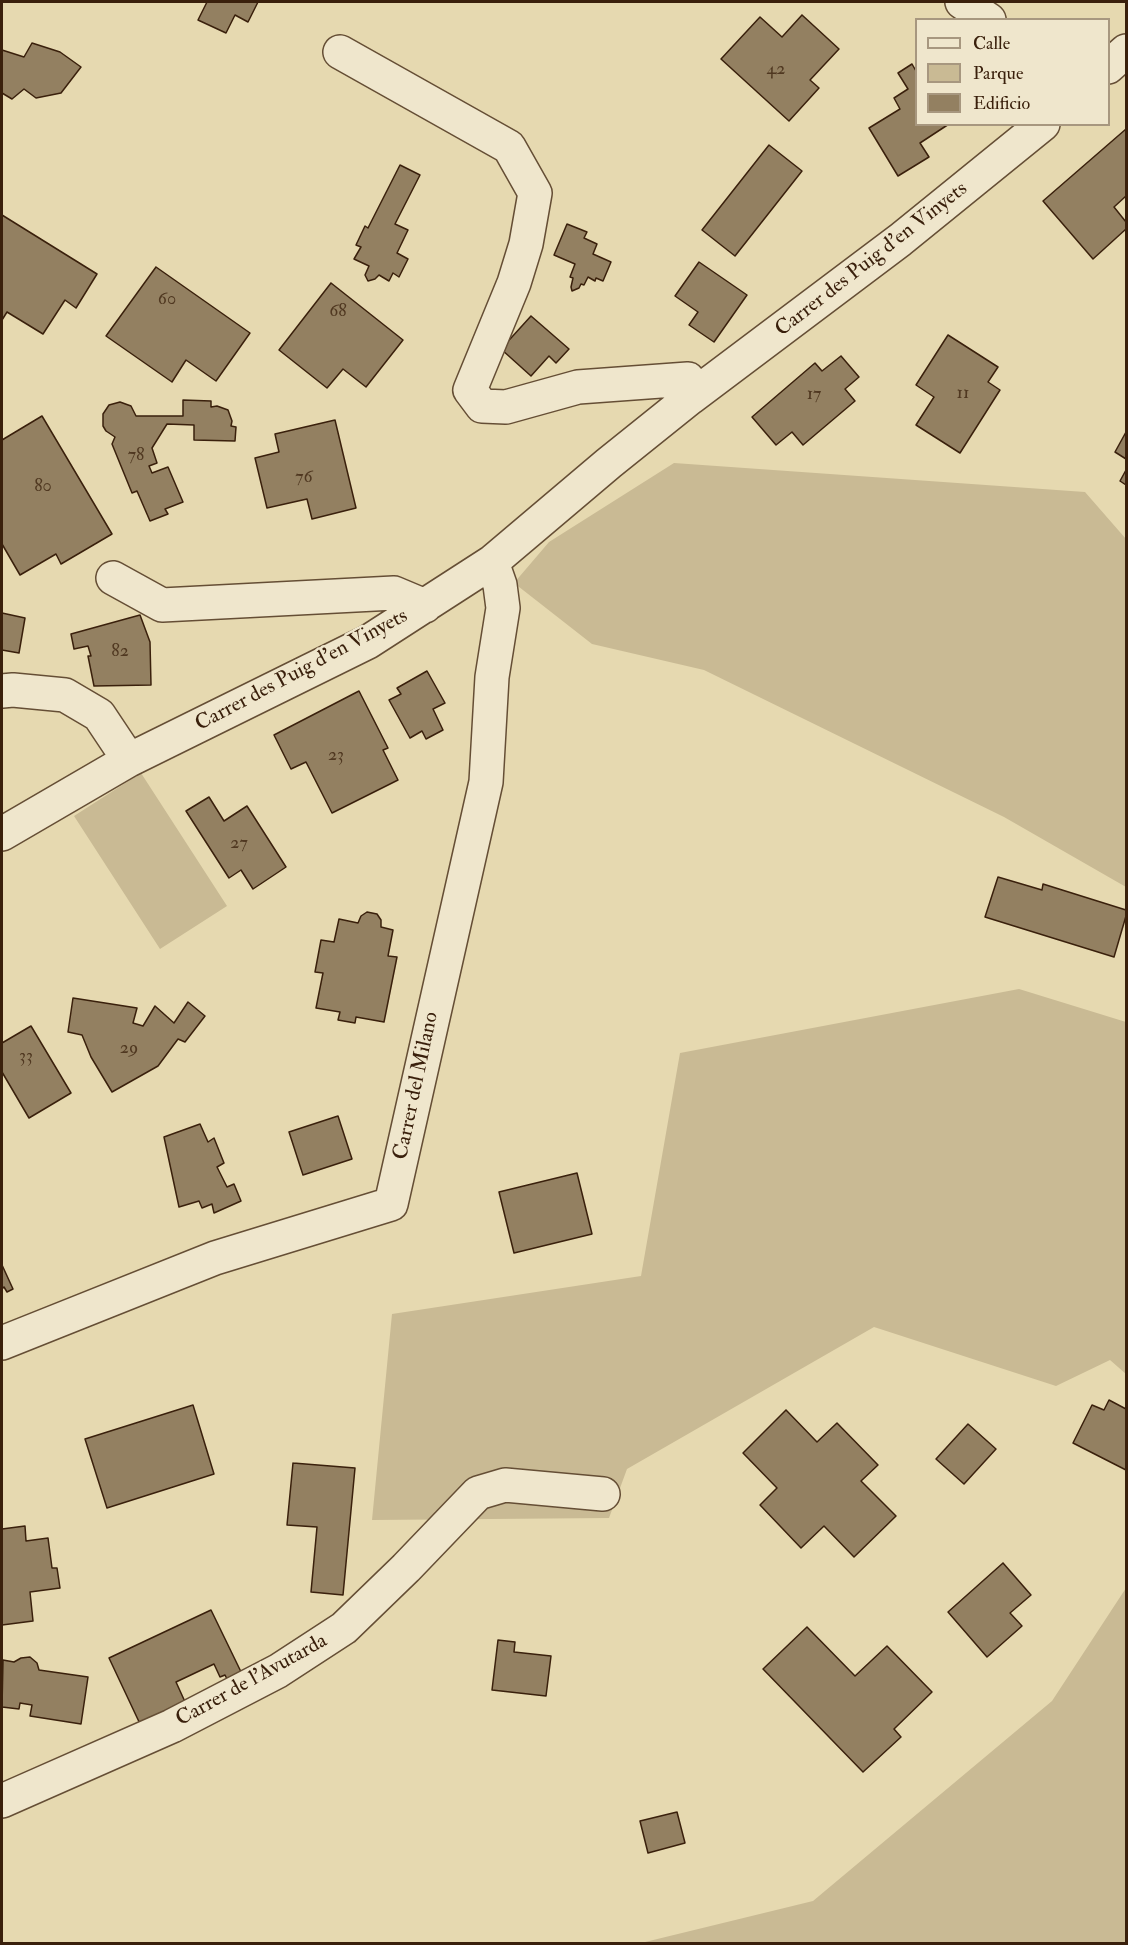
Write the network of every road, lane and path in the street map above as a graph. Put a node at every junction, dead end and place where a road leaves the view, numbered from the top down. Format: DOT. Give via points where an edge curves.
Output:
graph roads {
  1 [pos="962,2"];
  2 [pos="986,18"];
  3 [pos="1126,51"];
  4 [pos="340,52"];
  5 [pos="1110,65"];
  6 [pos="1041,126"];
  7 [pos="698,392"];
  8 [pos="492,562"];
  9 [pos="113,578"];
  10 [pos="425,606"];
  11 [pos="2,691"];
  12 [pos="129,760"];
  13 [pos="2,834"];
  14 [pos="2,1343"];
  15 [pos="603,1494"];
  16 [pos="2,1801"];
  1 -- 2 [label="street"];
  3 -- 5 [label="street"];
  4 -- 7 [label="street" via="509,147 535,194 514,283 470,390 482,406 506,406 578,387 688,379"];
  6 -- 7 [label="street, Carrer des Puig d'en Vinyets" via="900,240"];
  7 -- 8 [label="street, Carrer des Puig d'en Vinyets"];
  8 -- 10 [label="street, Carrer des Puig d'en Vinyets"];
  8 -- 14 [label="street, Carrer del Milano" via="503,608 492,677 486,782 391,1204 215,1258"];
  9 -- 10 [label="street" via="162,605 394,593"];
  10 -- 12 [label="street, Carrer des Puig d'en Vinyets" via="368,642"];
  11 -- 12 [label="street" via="65,694 99,715"];
  12 -- 13 [label="street, Carrer des Puig d'en Vinyets"];
  15 -- 16 [label="street, Carrer de l'Avutarda" via="505,1485 478,1493 344,1628 278,1671 172,1726"];
}
